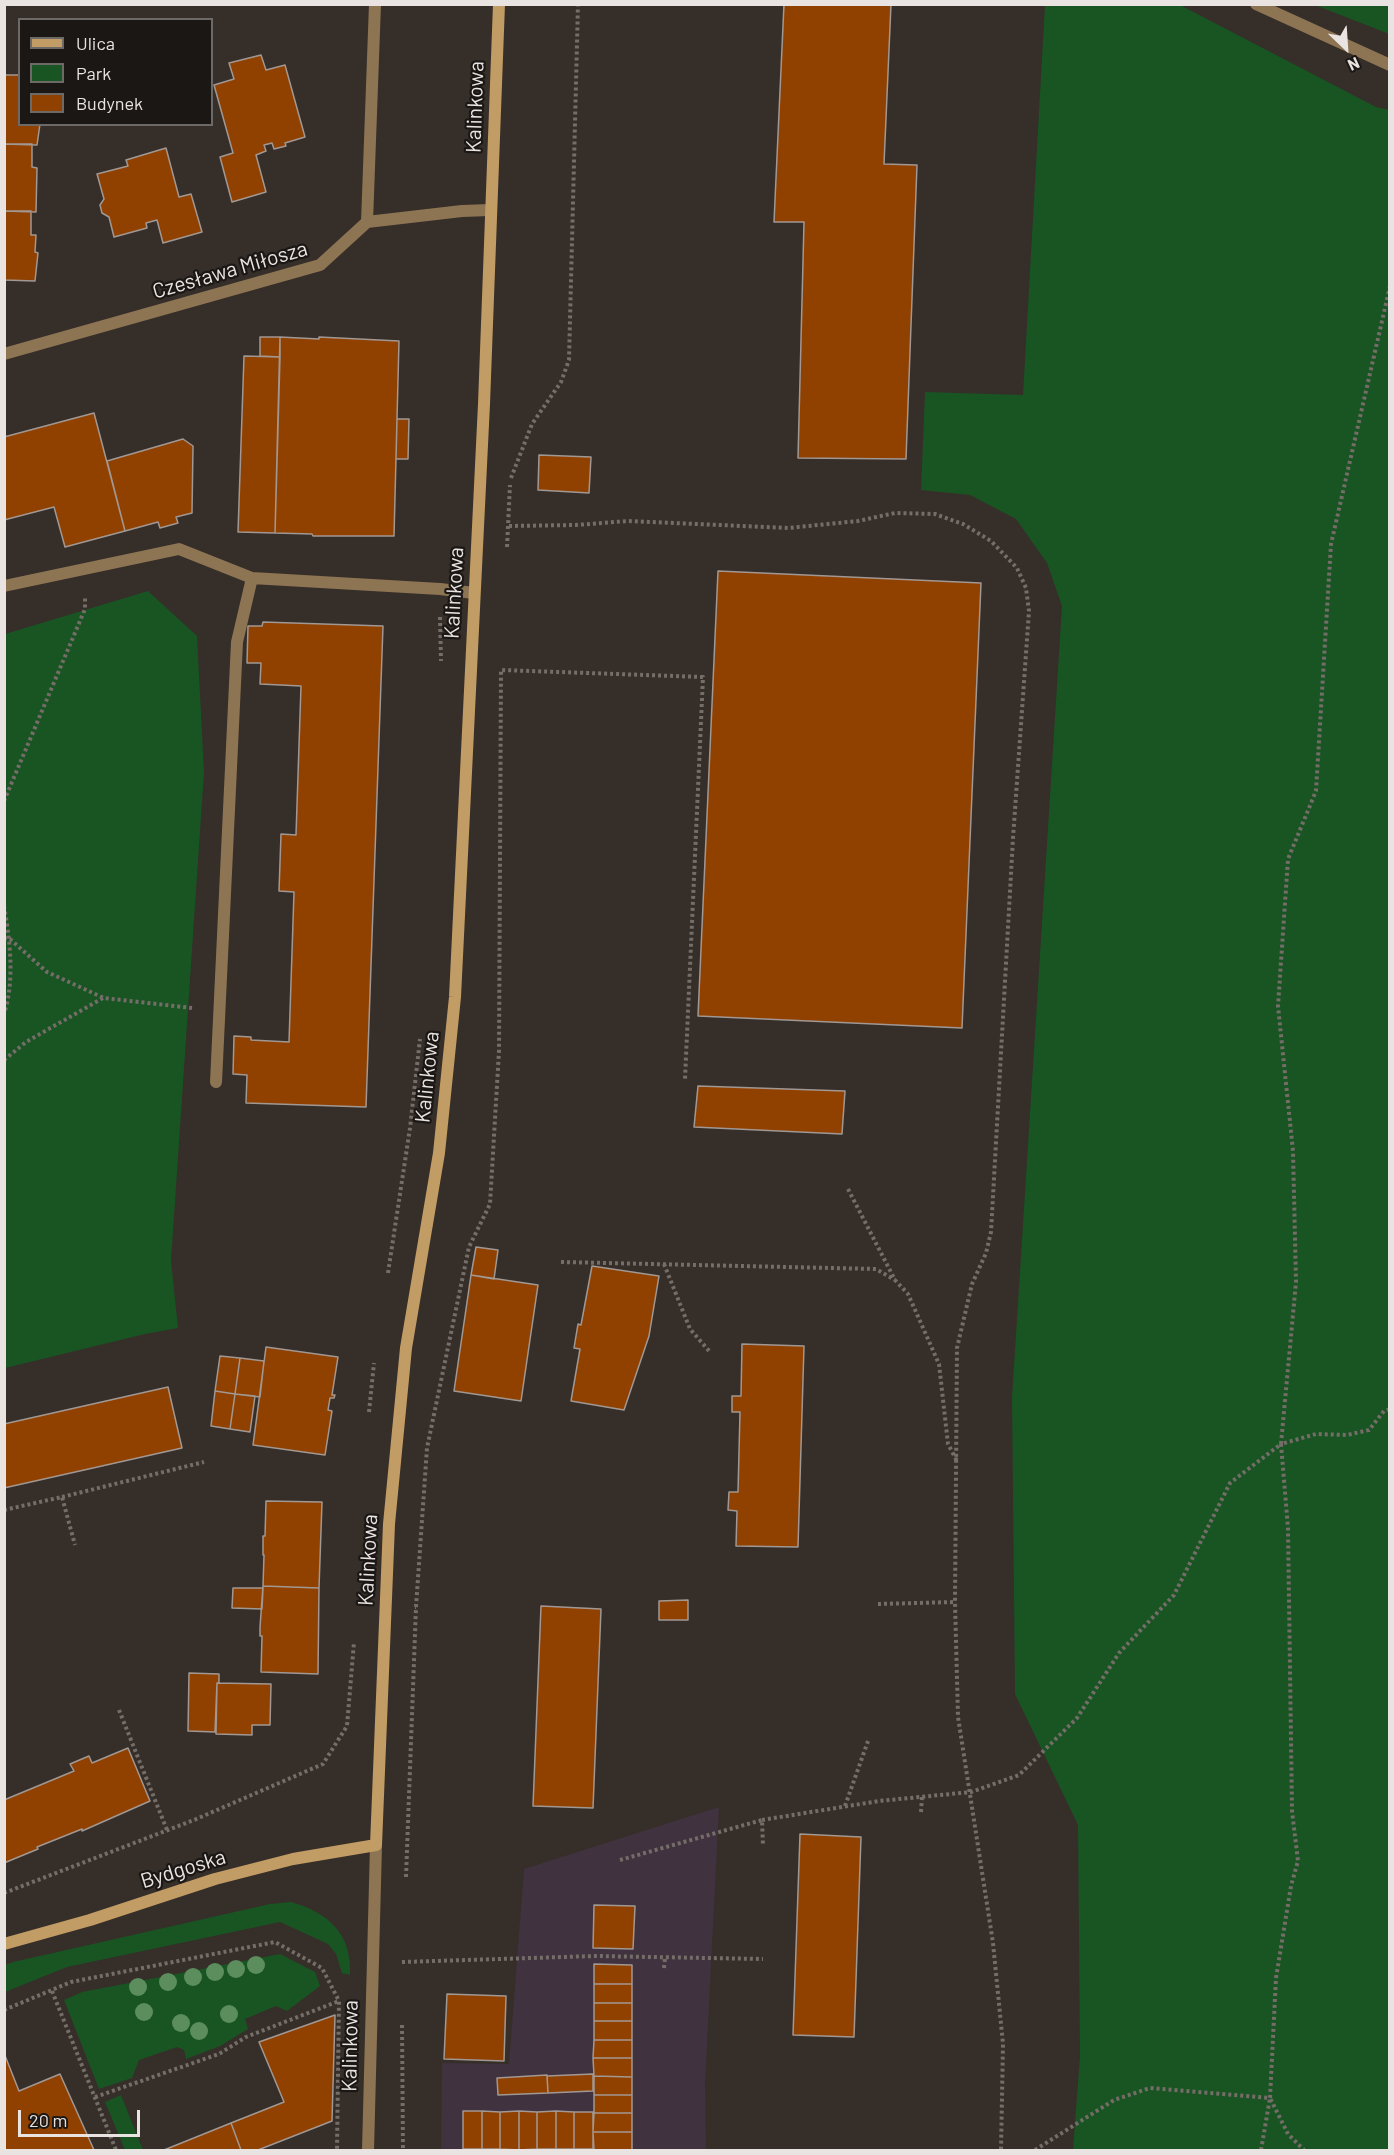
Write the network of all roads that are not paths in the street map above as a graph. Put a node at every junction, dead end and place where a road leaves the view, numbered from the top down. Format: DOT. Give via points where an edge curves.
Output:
graph roads {
  1 [pos="375,4"];
  2 [pos="499,4"];
  3 [pos="1256,4"];
  4 [pos="1389,65"];
  5 [pos="490,210"];
  6 [pos="367,222"];
  7 [pos="4,354"];
  8 [pos="252,578"];
  9 [pos="4,586"];
  10 [pos="474,593"];
  11 [pos="216,1082"];
  12 [pos="376,1845"];
  13 [pos="4,1944"];
  14 [pos="368,2151"];
  1 -- 6 [label="street"];
  2 -- 5 [label="street, Kalinkowa"];
  3 -- 4 [label="street"];
  5 -- 6 [label="street"];
  5 -- 10 [label="street, Kalinkowa"];
  6 -- 7 [label="street, Czesława Miłosza" via="320,265"];
  8 -- 9 [label="street" via="178,549"];
  8 -- 10 [label="street"];
  8 -- 11 [label="street" via="237,642"];
  10 -- 12 [label="street, Kalinkowa" via="455,997 439,1153 406,1348 389,1524"];
  12 -- 13 [label="street, Bydgoska" via="293,1859 214,1879"];
  12 -- 14 [label="street, Kalinkowa"];
}
